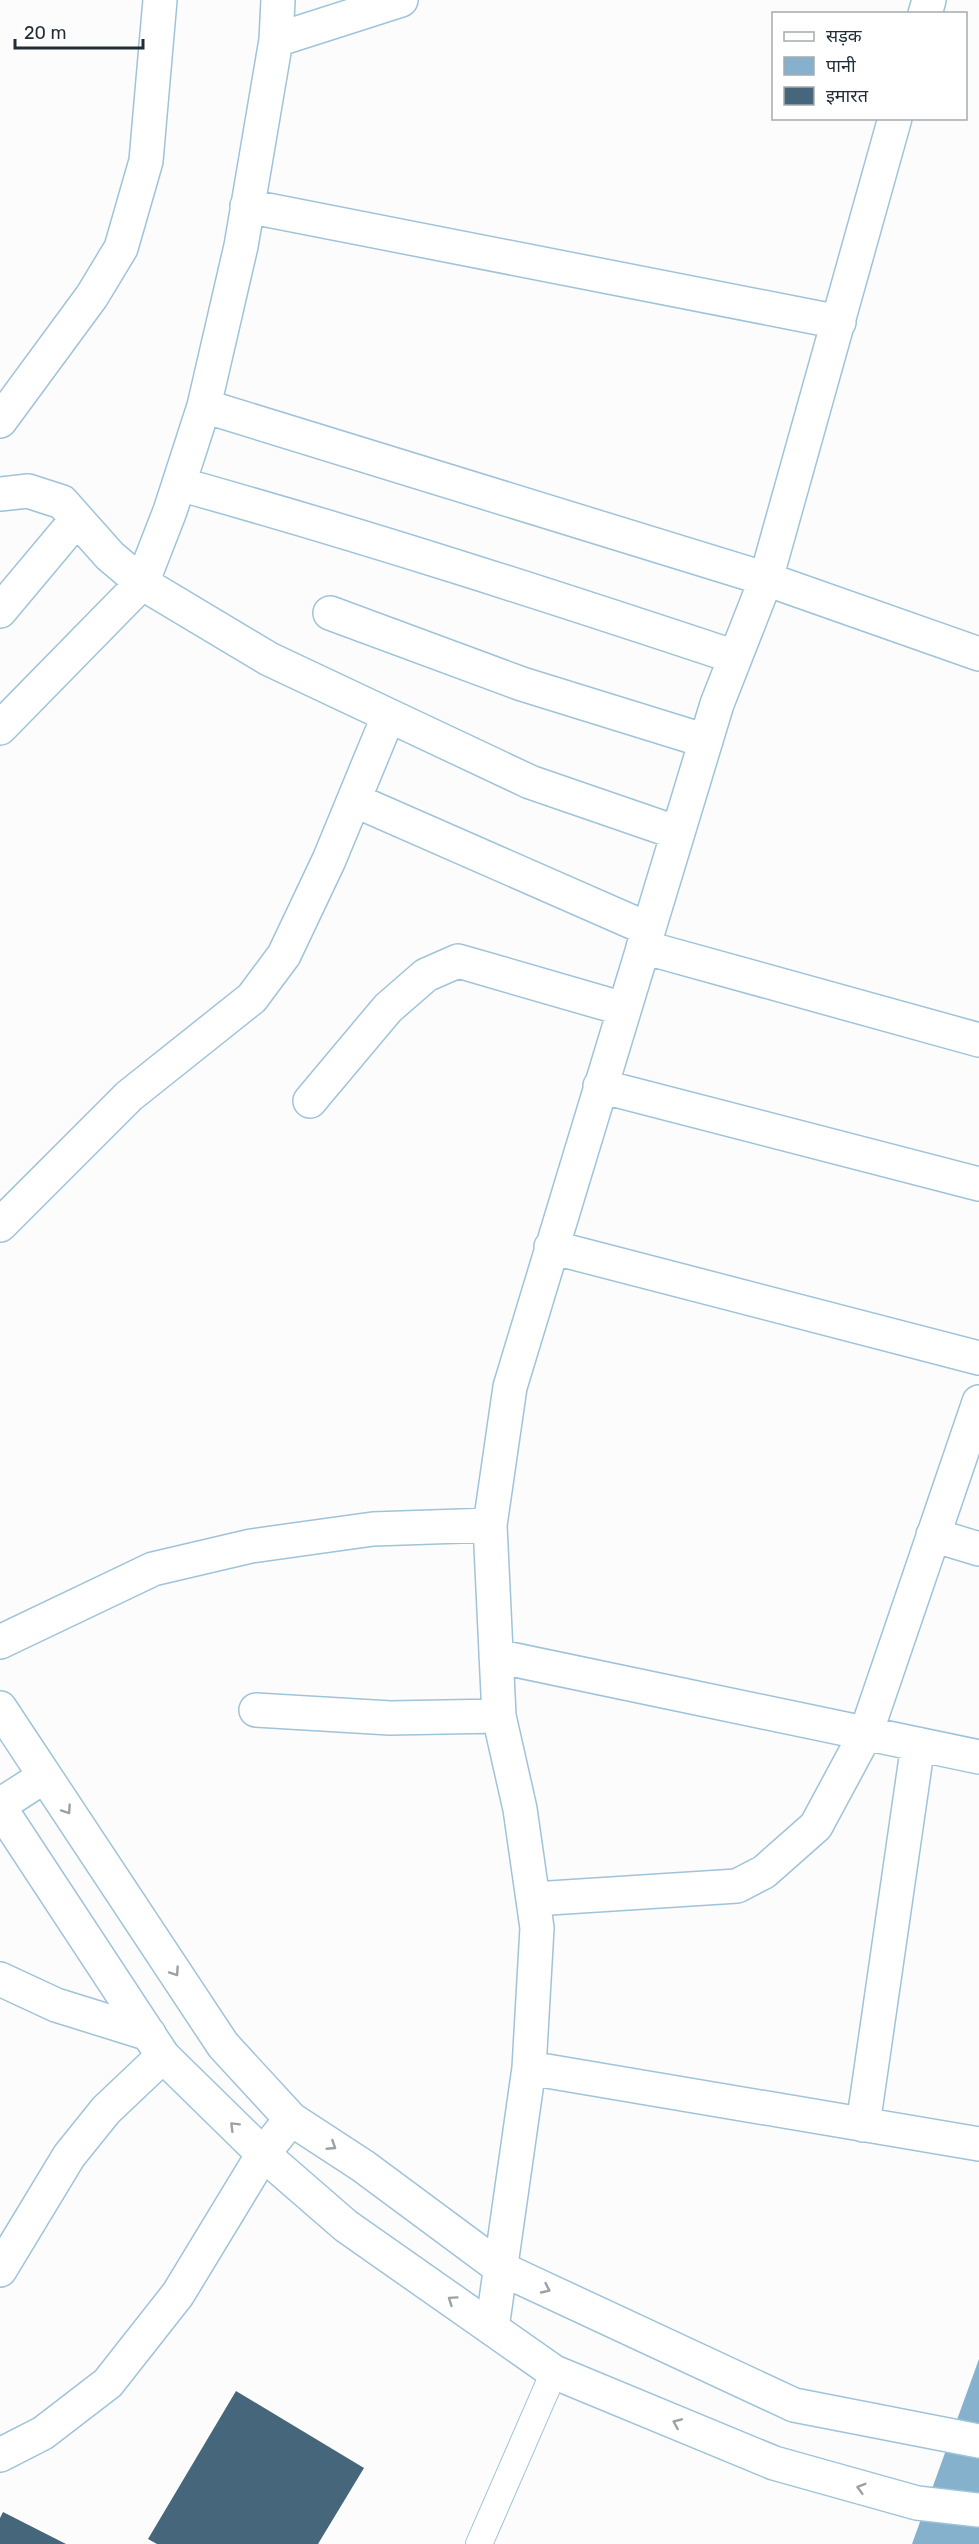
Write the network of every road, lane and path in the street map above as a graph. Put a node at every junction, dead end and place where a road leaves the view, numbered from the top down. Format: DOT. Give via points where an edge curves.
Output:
graph roads {
  1 [pos="160,0"];
  2 [pos="278,0"];
  3 [pos="401,0"];
  4 [pos="276,40"];
  5 [pos="894,120"];
  6 [pos="247,206"];
  7 [pos="839,322"];
  8 [pos="204,406"];
  9 [pos="0,421"];
  10 [pos="178,484"];
  11 [pos="0,494"];
  12 [pos="77,519"];
  13 [pos="766,579"];
  14 [pos="142,584"];
  15 [pos="0,611"];
  16 [pos="330,613"];
  17 [pos="979,654"];
  18 [pos="735,657"];
  19 [pos="388,717"];
  20 [pos="0,728"];
  21 [pos="706,741"];
  22 [pos="354,800"];
  23 [pos="678,833"];
  24 [pos="646,938"];
  25 [pos="624,1010"];
  26 [pos="979,1040"];
  27 [pos="600,1086"];
  28 [pos="310,1101"];
  29 [pos="979,1184"];
  30 [pos="0,1225"];
  31 [pos="551,1247"];
  32 [pos="979,1358"];
  33 [pos="979,1402"];
  34 [pos="490,1525"];
  35 [pos="933,1535"];
  36 [pos="979,1549"];
  37 [pos="0,1642"];
  38 [pos="496,1656"];
  39 [pos="0,1708"];
  40 [pos="256,1710"];
  41 [pos="500,1716"];
  42 [pos="866,1734"];
  43 [pos="918,1744"];
  44 [pos="979,1757"];
  45 [pos="45,1776"];
  46 [pos="0,1806"];
  47 [pos="534,1899"];
  48 [pos="0,1979"];
  49 [pos="156,2045"];
  50 [pos="529,2068"];
  51 [pos="291,2119"];
  52 [pos="863,2125"];
  53 [pos="979,2144"];
  54 [pos="263,2154"];
  55 [pos="502,2269"];
  56 [pos="0,2270"];
  57 [pos="492,2328"];
  58 [pos="554,2372"];
  59 [pos="979,2441"];
  60 [pos="0,2455"];
  61 [pos="979,2510"];
  62 [pos="479,2544"];
  1 -- 9 [label="street" via="146,161 121,248 92,296"];
  2 -- 4 [label="street"];
  3 -- 4 [label="street"];
  4 -- 6 [label="street"];
  5 -- 7 [label="street"];
  6 -- 7 [label="street"];
  6 -- 8 [label="street"];
  7 -- 13 [label="street"];
  8 -- 10 [label="street"];
  8 -- 13 [label="street"];
  10 -- 14 [label="street"];
  10 -- 18 [label="street" via="460,565"];
  11 -- 12 [label="street" via="28,491 51,498 62,502"];
  12 -- 14 [label="street"];
  12 -- 15 [label="street"];
  13 -- 17 [label="street"];
  13 -- 18 [label="street"];
  14 -- 19 [label="street" via="270,659"];
  14 -- 20 [label="street"];
  16 -- 21 [label="street" via="522,684"];
  18 -- 21 [label="street"];
  19 -- 22 [label="street"];
  19 -- 23 [label="street" via="530,782"];
  21 -- 23 [label="street"];
  22 -- 24 [label="street"];
  22 -- 30 [label="street" via="284,955 252,998 129,1096"];
  23 -- 24 [label="street"];
  24 -- 25 [label="street"];
  24 -- 26 [label="street"];
  25 -- 27 [label="street"];
  25 -- 28 [label="street" via="458,961 426,975 388,1008"];
  27 -- 29 [label="street"];
  27 -- 31 [label="street"];
  31 -- 32 [label="street"];
  31 -- 34 [label="street" via="510,1387"];
  33 -- 35 [label="street"];
  34 -- 37 [label="street" via="373,1529 251,1546 153,1569"];
  34 -- 38 [label="street"];
  35 -- 36 [label="street"];
  35 -- 42 [label="street"];
  38 -- 41 [label="street"];
  38 -- 42 [label="street"];
  39 -- 45 [label="street"];
  40 -- 41 [label="street" via="390,1718"];
  41 -- 47 [label="street"];
  42 -- 43 [label="street"];
  42 -- 47 [label="street" via="816,1826 764,1872 737,1886"];
  43 -- 44 [label="street"];
  43 -- 52 [label="street"];
  45 -- 46 [label="street"];
  45 -- 51 [label="street, one-way" via="223,2045"];
  46 -- 49 [label="street"];
  47 -- 50 [label="street" via="537,1928"];
  48 -- 49 [label="street"];
  54 -- 49 [label="street, one-way"];
  49 -- 56 [label="street" via="69,2156"];
  50 -- 52 [label="street"];
  50 -- 55 [label="street"];
  51 -- 54 [label="street"];
  51 -- 55 [label="street, one-way" via="363,2166"];
  52 -- 53 [label="street"];
  57 -- 54 [label="street, one-way" via="346,2226"];
  54 -- 60 [label="street" via="178,2294 108,2383 43,2433"];
  55 -- 57 [label="street"];
  55 -- 59 [label="street, one-way" via="794,2405"];
  57 -- 58 [label="street"];
  61 -- 58 [label="street, one-way" via="917,2503 774,2463"];
  58 -- 62 [label="lane"];
}
